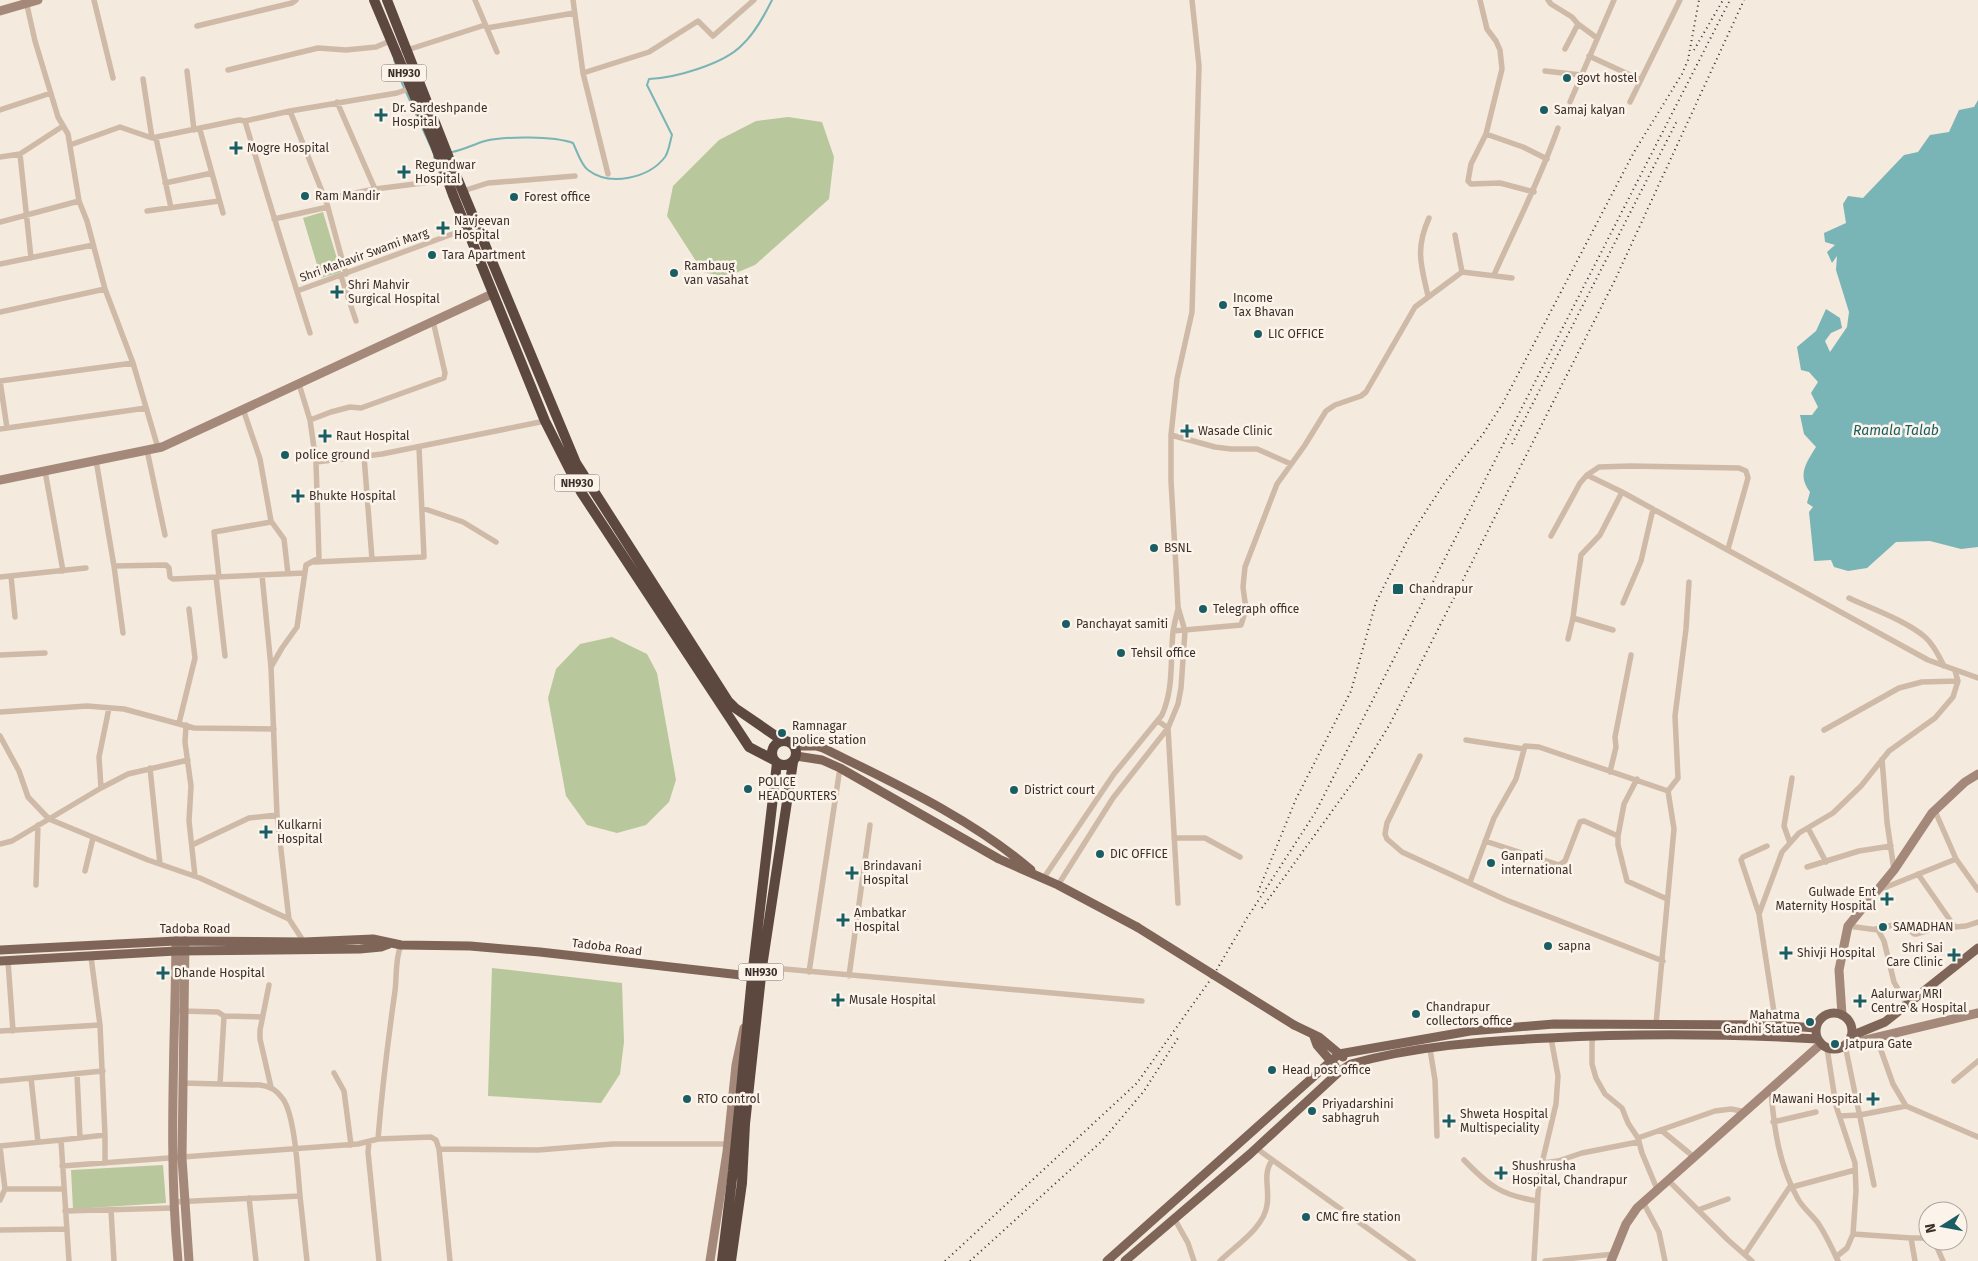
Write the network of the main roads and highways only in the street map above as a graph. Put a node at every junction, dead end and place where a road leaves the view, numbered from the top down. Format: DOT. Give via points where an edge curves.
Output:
graph roads {
  1 [pos="374,0"];
  2 [pos="386,0"];
  3 [pos="435,133"];
  4 [pos="446,165"];
  5 [pos="783,741"];
  6 [pos="795,755"];
  7 [pos="776,762"];
  8 [pos="1041,878"];
  9 [pos="304,946"];
  10 [pos="1978,948"];
  11 [pos="0,950"];
  12 [pos="4,961"];
  13 [pos="758,974"];
  14 [pos="1816,1028"];
  15 [pos="1312,1034"];
  16 [pos="1851,1036"];
  17 [pos="1822,1044"];
  18 [pos="1340,1054"];
  19 [pos="1331,1062"];
  20 [pos="1351,1064"];
  21 [pos="1340,1071"];
  22 [pos="1239,1143"];
  23 [pos="1253,1151"];
  24 [pos="722,1261"];
  25 [pos="732,1261"];
  26 [pos="1107,1261"];
  27 [pos="1125,1261"];
  1 -- 3 [label="highway, NH930" via="387,42 397,54 409,88"];
  2 -- 3 [label="highway, NH930"];
  3 -- 4 [label="highway, NH930"];
  4 -- 5 [label="highway, NH930" via="463,191 583,475 728,701"];
  4 -- 7 [label="highway, NH930" via="446,180 492,294 545,421 581,492 744,740 753,751"];
  5 -- 6 [label="highway, NH930" via="789,742"];
  5 -- 7 [label="highway, NH930" via="772,750"];
  6 -- 7 [label="highway, NH930" via="786,766"];
  6 -- 8 [label="main road" via="822,760 840,768 999,859"];
  6 -- 8 [label="main road" via="816,746 823,748 907,789 1005,848"];
  6 -- 13 [label="highway, NH930"];
  7 -- 13 [label="highway, NH930"];
  8 -- 15 [label="main road, bridge" via="1137,927"];
  9 -- 11 [label="main road, Tadoba Road" via="180,941"];
  9 -- 12 [label="main road, Tadoba Road"];
  9 -- 13 [label="main road, Tadoba Road" via="374,940 401,945 540,952"];
  10 -- 16 [label="main road" via="1885,1022"];
  13 -- 24 [label="highway, NH930" via="747,1018"];
  13 -- 25 [label="highway, NH930" via="742,1184"];
  14 -- 16 [label="main road" via="1826,1015 1842,1015 1850,1024"];
  14 -- 17 [label="main road"];
  14 -- 18 [label="main road" via="1564,1024 1470,1031"];
  15 -- 18 [label="main road"];
  15 -- 19 [label="main road"];
  16 -- 17 [label="main road" via="1839,1049"];
  17 -- 20 [label="main road" via="1757,1036 1594,1035 1473,1042"];
  18 -- 19 [label="main road"];
  18 -- 20 [label="main road"];
  19 -- 21 [label="main road"];
  19 -- 22 [label="main road"];
  20 -- 21 [label="main road"];
  21 -- 23 [label="main road"];
  22 -- 23 [label="main road"];
  22 -- 26 [label="main road"];
  23 -- 27 [label="main road"];
}
